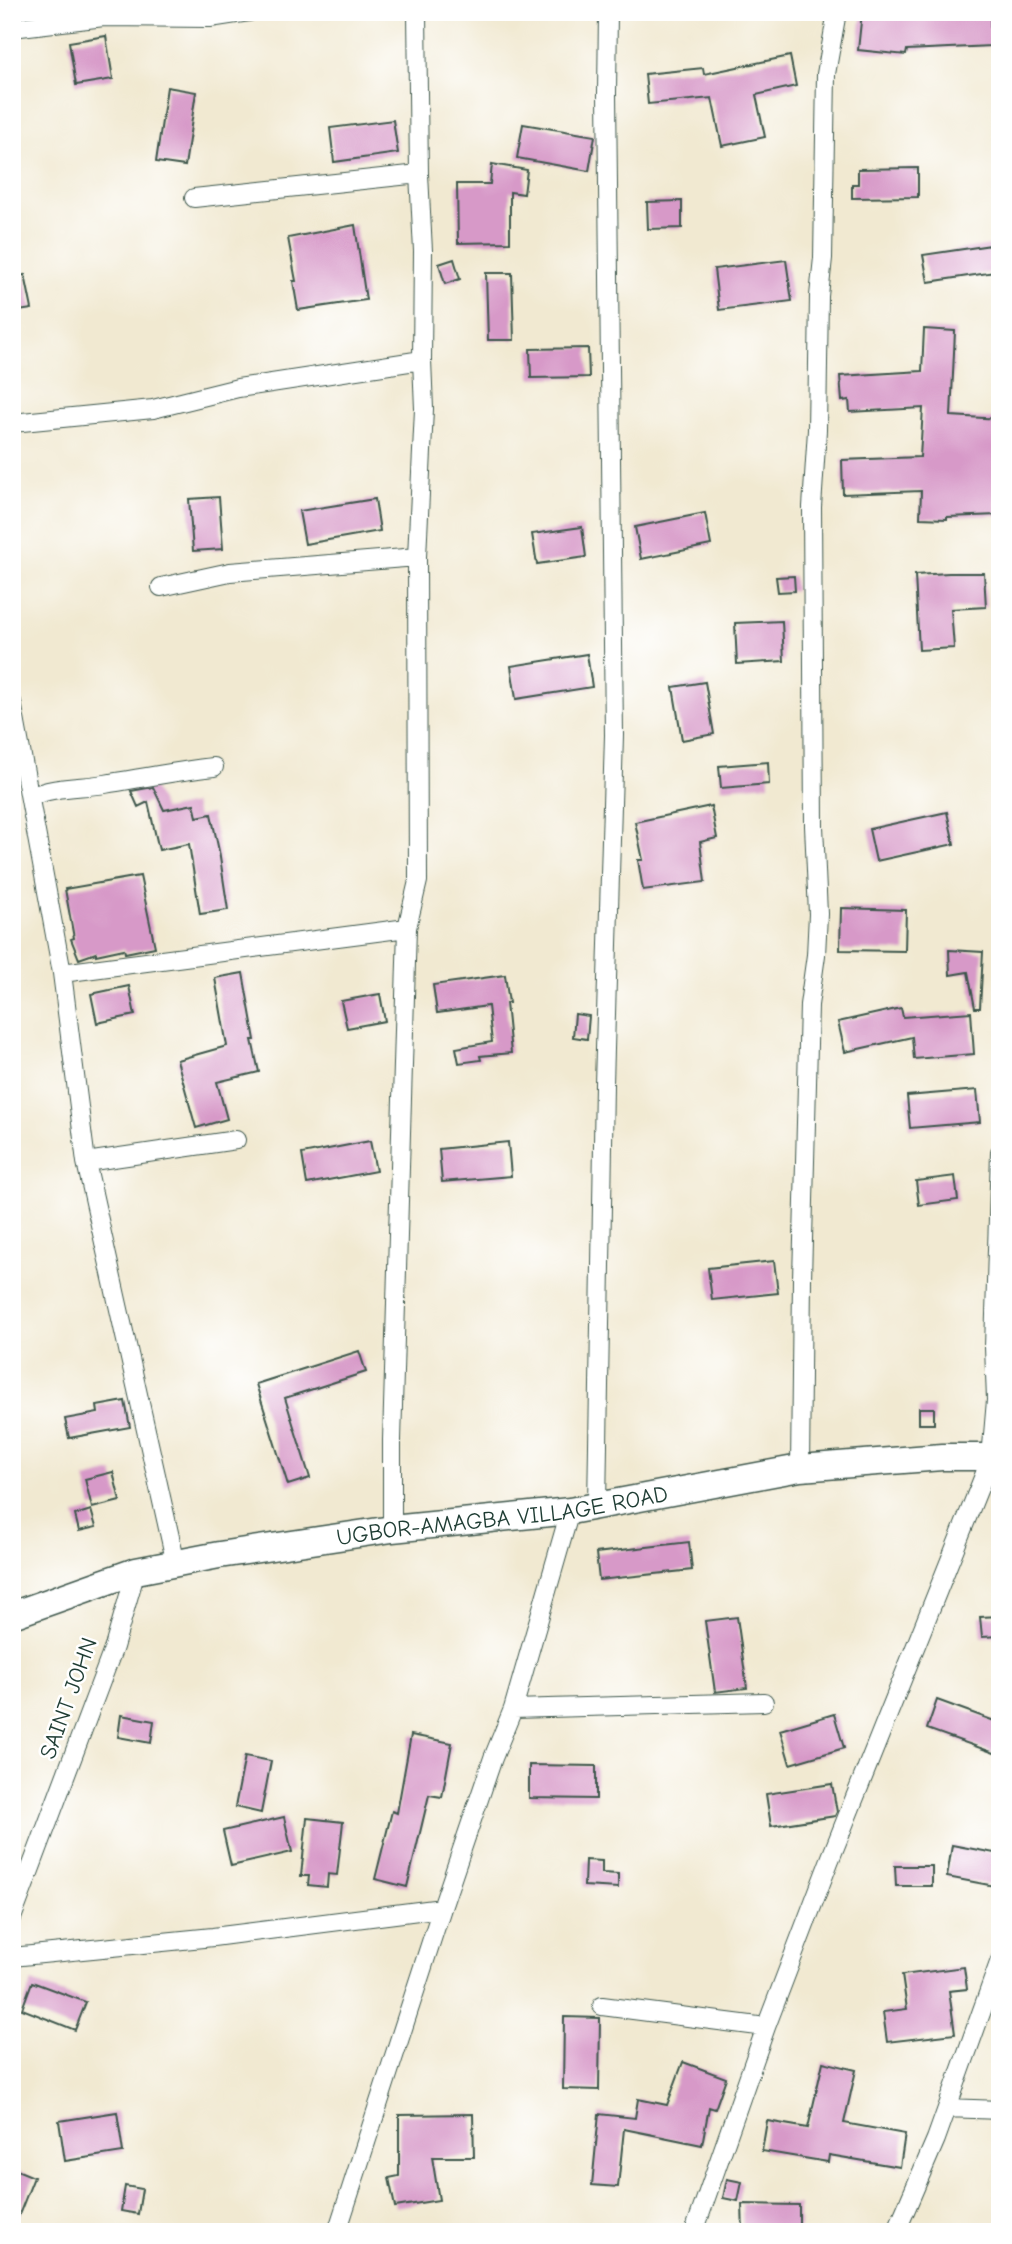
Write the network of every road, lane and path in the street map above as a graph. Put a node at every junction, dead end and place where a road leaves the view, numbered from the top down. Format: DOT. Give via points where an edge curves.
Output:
graph roads {
  1 [pos="249,12"];
  2 [pos="416,12"];
  3 [pos="608,12"];
  4 [pos="837,12"];
  5 [pos="12,29"];
  6 [pos="419,174"];
  7 [pos="194,198"];
  8 [pos="422,360"];
  9 [pos="12,424"];
  10 [pos="417,557"];
  11 [pos="161,587"];
  12 [pos="12,702"];
  13 [pos="214,767"];
  14 [pos="30,797"];
  15 [pos="407,928"];
  16 [pos="62,973"];
  17 [pos="236,1140"];
  18 [pos="1000,1152"];
  19 [pos="86,1162"];
  20 [pos="995,1457"];
  21 [pos="800,1468"];
  22 [pos="597,1506"];
  23 [pos="569,1511"];
  24 [pos="392,1530"];
  25 [pos="176,1564"];
  26 [pos="136,1571"];
  27 [pos="12,1615"];
  28 [pos="764,1702"];
  29 [pos="513,1709"];
  30 [pos="442,1908"];
  31 [pos="12,1918"];
  32 [pos="12,1957"];
  33 [pos="1000,1959"];
  34 [pos="602,2006"];
  35 [pos="766,2027"];
  36 [pos="947,2108"];
  37 [pos="1000,2110"];
  38 [pos="337,2232"];
  39 [pos="694,2232"];
  40 [pos="896,2232"];
  1 -- 5 [label="street" via="210,19 104,18"];
  2 -- 6 [label="street"];
  3 -- 22 [label="street" via="614,735"];
  4 -- 21 [label="street" via="826,74 812,507 818,914 809,1005"];
  6 -- 7 [label="street"];
  6 -- 8 [label="street"];
  8 -- 9 [label="street" via="238,388 153,409"];
  8 -- 10 [label="street"];
  10 -- 11 [label="street" via="230,572"];
  10 -- 15 [label="street" via="418,881"];
  12 -- 14 [label="street"];
  13 -- 14 [label="street"];
  14 -- 16 [label="street"];
  15 -- 16 [label="street"];
  15 -- 24 [label="street"];
  16 -- 19 [label="street"];
  17 -- 19 [label="street"];
  18 -- 20 [label="street"];
  19 -- 25 [label="street"];
  20 -- 21 [label="street, UGBOR-AMAGBA VILLAGE ROAD"];
  20 -- 35 [label="street" via="872,1753"];
  21 -- 22 [label="street, UGBOR-AMAGBA VILLAGE ROAD"];
  22 -- 23 [label="street, UGBOR-AMAGBA VILLAGE ROAD"];
  23 -- 24 [label="street, UGBOR-AMAGBA VILLAGE ROAD"];
  23 -- 29 [label="street"];
  24 -- 25 [label="street, UGBOR-AMAGBA VILLAGE ROAD"];
  25 -- 26 [label="street, UGBOR-AMAGBA VILLAGE ROAD"];
  26 -- 27 [label="street, UGBOR-AMAGBA VILLAGE ROAD"];
  26 -- 31 [label="street, SAINT JOHN" via="114,1647"];
  28 -- 29 [label="street"];
  29 -- 30 [label="street"];
  30 -- 32 [label="street"];
  30 -- 38 [label="street"];
  33 -- 36 [label="street"];
  34 -- 35 [label="street"];
  35 -- 39 [label="street"];
  36 -- 37 [label="street"];
  36 -- 40 [label="street"];
}
